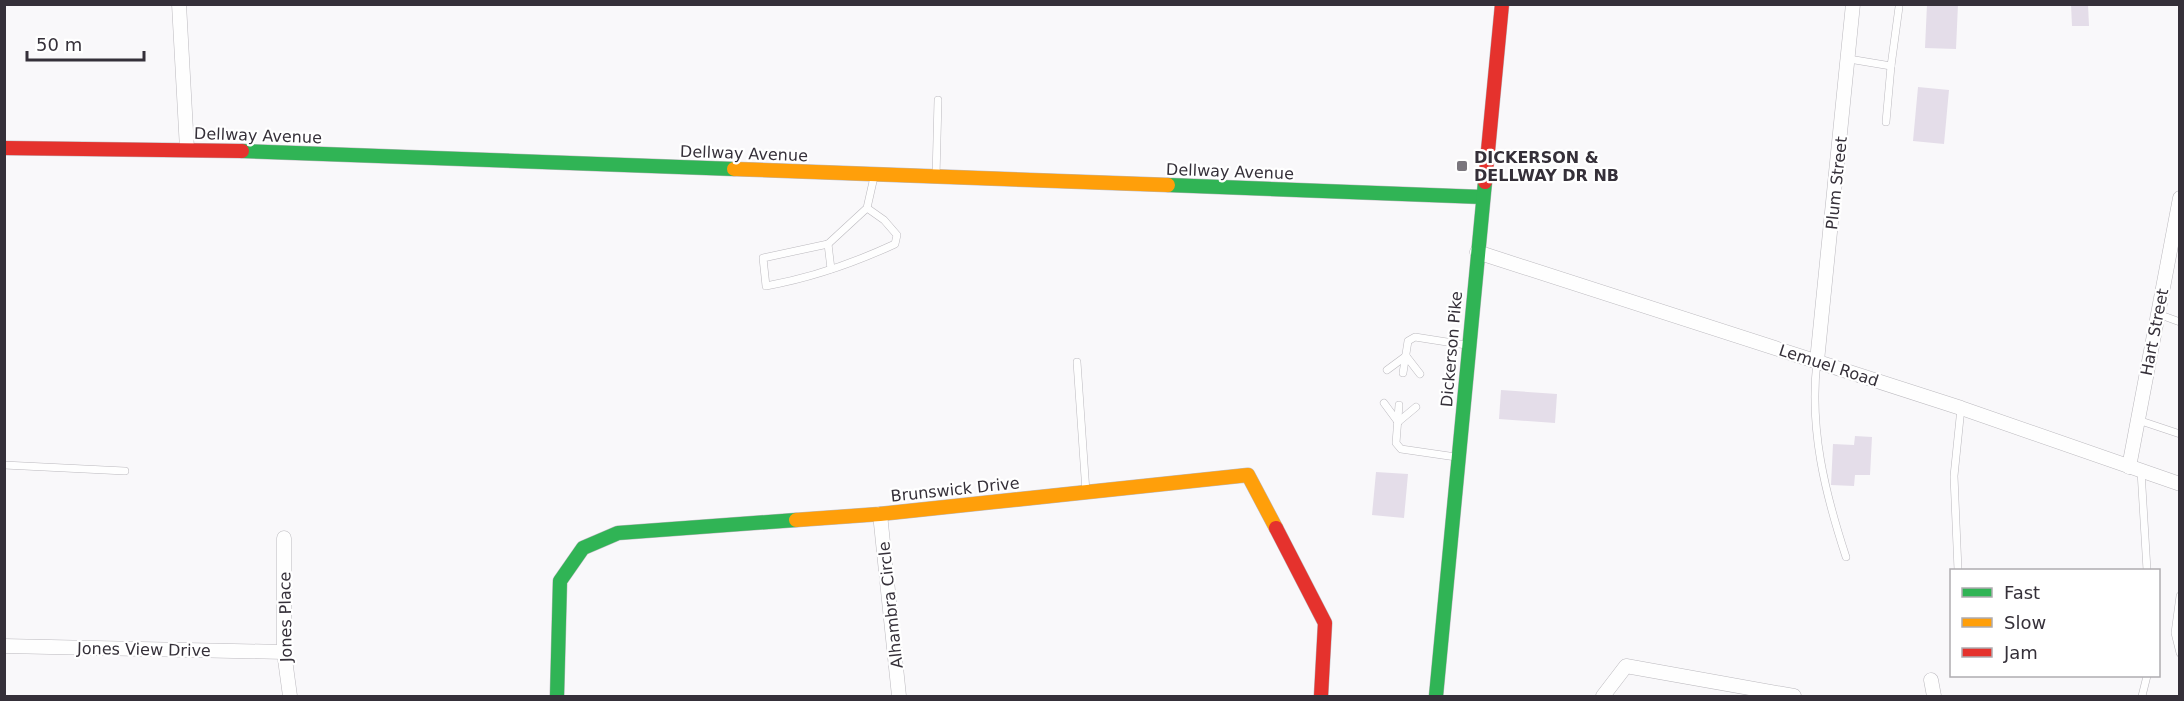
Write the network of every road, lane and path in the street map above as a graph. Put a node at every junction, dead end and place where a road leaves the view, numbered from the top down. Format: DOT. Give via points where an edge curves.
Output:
graph roads {
  1 [pos="178,4"];
  2 [pos="1502,4"];
  3 [pos="1853,4"];
  4 [pos="1899,7"];
  5 [pos="1848,59"];
  6 [pos="1892,66"];
  7 [pos="938,100"];
  8 [pos="1886,122"];
  9 [pos="4,148"];
  10 [pos="187,149"];
  11 [pos="875,174"];
  12 [pos="936,177"];
  13 [pos="1482,196"];
  14 [pos="2180,198"];
  15 [pos="867,208"];
  16 [pos="828,244"];
  17 [pos="1477,252"];
  18 [pos="831,268"];
  19 [pos="2158,314"];
  20 [pos="2180,322"];
  21 [pos="1468,345"];
  22 [pos="1406,356"];
  23 [pos="1817,361"];
  24 [pos="1077,362"];
  25 [pos="1387,370"];
  26 [pos="1403,373"];
  27 [pos="1420,374"];
  28 [pos="1384,404"];
  29 [pos="1400,405"];
  30 [pos="1416,407"];
  31 [pos="1961,408"];
  32 [pos="2138,420"];
  33 [pos="1398,422"];
  34 [pos="2180,434"];
  35 [pos="1458,457"];
  36 [pos="4,465"];
  37 [pos="2134,469"];
  38 [pos="125,471"];
  39 [pos="2180,484"];
  40 [pos="1086,492"];
  41 [pos="880,514"];
  42 [pos="284,538"];
  43 [pos="1846,557"];
  44 [pos="1958,569"];
  45 [pos="2147,569"];
  46 [pos="2180,596"];
  47 [pos="4,646"];
  48 [pos="284,652"];
  49 [pos="2180,653"];
  50 [pos="2147,677"];
  51 [pos="1931,680"];
  52 [pos="290,696"];
  53 [pos="556,696"];
  54 [pos="899,696"];
  55 [pos="1321,696"];
  56 [pos="1436,696"];
  57 [pos="1603,696"];
  58 [pos="1794,696"];
  59 [pos="1934,696"];
  60 [pos="2142,696"];
  1 -- 10 [label="street"];
  2 -- 13 [label="street, Dickerson Pike"];
  3 -- 5 [label="street, Plum Street"];
  4 -- 6 [label="lane"];
  5 -- 6 [label="lane"];
  5 -- 23 [label="street, Plum Street"];
  6 -- 8 [label="lane"];
  7 -- 12 [label="lane"];
  9 -- 10 [label="street, Dellway Avenue"];
  10 -- 11 [label="street, Dellway Avenue"];
  11 -- 12 [label="street, Dellway Avenue"];
  11 -- 15 [label="lane"];
  12 -- 13 [label="street, Dellway Avenue"];
  13 -- 17 [label="street, Dickerson Pike"];
  14 -- 19 [label="street, Hart Street"];
  15 -- 16 [label="lane"];
  15 -- 18 [label="lane" via="897,235 895,244"];
  16 -- 18 [label="lane"];
  16 -- 18 [label="lane" via="763,258 766,286"];
  17 -- 21 [label="street, Dickerson Pike"];
  17 -- 23 [label="street, Lemuel Road"];
  19 -- 20 [label="lane"];
  19 -- 32 [label="street, Hart Street"];
  21 -- 22 [label="lane" via="1415,337 1408,341"];
  21 -- 35 [label="street, Dickerson Pike"];
  22 -- 25 [label="lane"];
  22 -- 26 [label="lane"];
  22 -- 27 [label="lane"];
  23 -- 31 [label="street, Lemuel Road"];
  23 -- 43 [label="lane" via="1816,440 1828,501"];
  24 -- 40 [label="lane"];
  28 -- 33 [label="lane"];
  29 -- 33 [label="lane"];
  30 -- 33 [label="lane"];
  31 -- 37 [label="street, Lemuel Road"];
  31 -- 44 [label="lane" via="1954,476"];
  32 -- 34 [label="lane"];
  32 -- 37 [label="street, Hart Street"];
  33 -- 35 [label="lane" via="1396,443 1401,449"];
  35 -- 56 [label="street, Dickerson Pike"];
  36 -- 38 [label="lane"];
  37 -- 39 [label="street, Lemuel Road"];
  37 -- 45 [label="lane"];
  40 -- 41 [label="street, Brunswick Drive"];
  40 -- 55 [label="street, Brunswick Drive" via="1248,475 1325,623"];
  41 -- 53 [label="street, Brunswick Drive" via="618,533 583,548 560,581"];
  41 -- 54 [label="street, Alhambra Circle"];
  42 -- 48 [label="street, Jones Place"];
  46 -- 49 [label="lane" via="2175,633"];
  47 -- 48 [label="street, Jones View Drive"];
  48 -- 52 [label="street, Jones Place"];
  50 -- 60 [label="lane"];
  51 -- 59 [label="street"];
  57 -- 58 [label="street" via="1626,666"];
}
